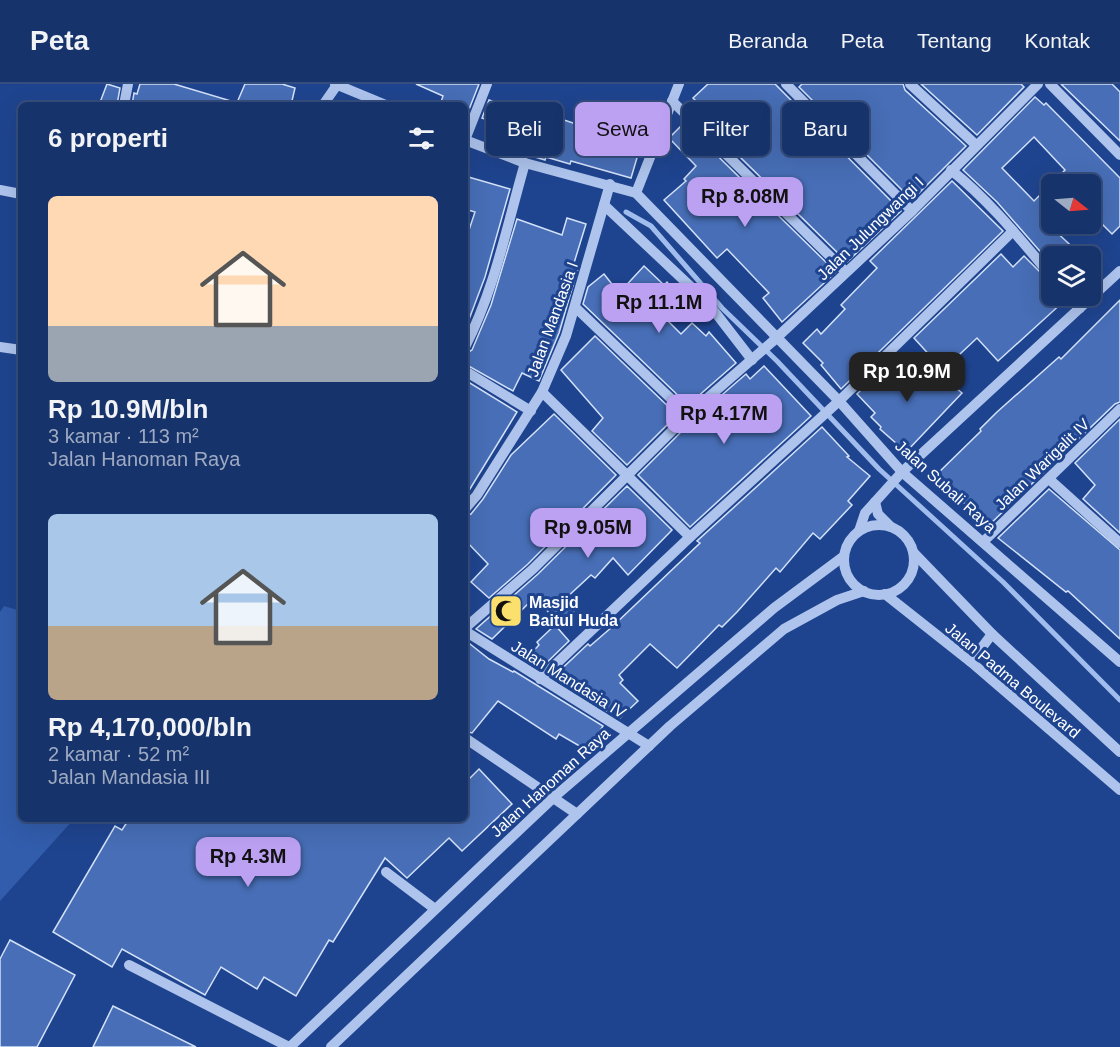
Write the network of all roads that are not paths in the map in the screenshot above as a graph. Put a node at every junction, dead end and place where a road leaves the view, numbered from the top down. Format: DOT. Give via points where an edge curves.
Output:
graph roads {
  1 [pos="128,84"];
  2 [pos="336,84"];
  3 [pos="487,84"];
  4 [pos="679,84"];
  5 [pos="786,84"];
  6 [pos="910,84"];
  7 [pos="1038,84"];
  8 [pos="1050,84"];
  9 [pos="672,101"];
  10 [pos="125,102"];
  11 [pos="325,102"];
  12 [pos="379,102"];
  13 [pos="468,132"];
  14 [pos="468,141"];
  15 [pos="976,145"];
  16 [pos="1120,155"];
  17 [pos="524,166"];
  18 [pos="951,170"];
  19 [pos="609,188"];
  20 [pos="0,190"];
  21 [pos="18,193"];
  22 [pos="636,193"];
  23 [pos="604,204"];
  24 [pos="912,212"];
  25 [pos="1013,231"];
  26 [pos="1041,264"];
  27 [pos="846,272"];
  28 [pos="1118,278"];
  29 [pos="575,307"];
  30 [pos="1080,308"];
  31 [pos="775,340"];
  32 [pos="468,341"];
  33 [pos="0,347"];
  34 [pos="18,350"];
  35 [pos="755,358"];
  36 [pos="468,373"];
  37 [pos="542,392"];
  38 [pos="838,401"];
  39 [pos="1120,409"];
  40 [pos="531,411"];
  41 [pos="688,415"];
  42 [pos="628,475"];
  43 [pos="1049,479"];
  44 [pos="895,480"];
  45 [pos="875,502"];
  46 [pos="468,506"];
  47 [pos="890,526"];
  48 [pos="859,531"];
  49 [pos="690,537"];
  50 [pos="984,541"];
  51 [pos="1120,543"];
  52 [pos="913,552"];
  53 [pos="844,556"];
  54 [pos="864,591"];
  55 [pos="885,594"];
  56 [pos="468,627"];
  57 [pos="468,632"];
  58 [pos="992,634"];
  59 [pos="971,662"];
  60 [pos="1120,662"];
  61 [pos="540,679"];
  62 [pos="627,733"];
  63 [pos="468,740"];
  64 [pos="649,746"];
  65 [pos="1120,752"];
  66 [pos="1120,790"];
  67 [pos="553,798"];
  68 [pos="577,814"];
  69 [pos="386,872"];
  70 [pos="435,909"];
  71 [pos="129,965"];
  72 [pos="289,1047"];
  73 [pos="331,1047"];
  1 -- 10 [label="street"];
  2 -- 11 [label="street"];
  2 -- 12 [label="street"];
  3 -- 13 [label="street"];
  4 -- 9 [label="street"];
  5 -- 24 [label="street"];
  6 -- 15 [label="street"];
  7 -- 15 [label="street, Jalan Julungwangi I"];
  8 -- 16 [label="street"];
  9 -- 22 [label="street"];
  9 -- 27 [label="street"];
  14 -- 17 [label="street, Jalan Subali Raya"];
  15 -- 18 [label="street, Jalan Julungwangi I"];
  17 -- 19 [label="street, Jalan Subali Raya"];
  17 -- 32 [label="street" via="493,281"];
  18 -- 24 [label="street, Jalan Julungwangi I"];
  18 -- 25 [label="street" via="975,189"];
  19 -- 22 [label="street, Jalan Subali Raya"];
  19 -- 23 [label="street, Jalan Mandasia I"];
  20 -- 21 [label="street"];
  22 -- 31 [label="street, Jalan Subali Raya"];
  23 -- 29 [label="street, Jalan Mandasia I"];
  23 -- 35 [label="street" via="708,303"];
  24 -- 27 [label="street, Jalan Julungwangi I"];
  25 -- 26 [label="street"];
  25 -- 38 [label="street"];
  27 -- 31 [label="street, Jalan Julungwangi I"];
  28 -- 30 [label="street"];
  29 -- 37 [label="street, Jalan Mandasia I"];
  29 -- 41 [label="street"];
  30 -- 44 [label="street"];
  31 -- 35 [label="street, Jalan Julungwangi I"];
  31 -- 38 [label="street, Jalan Subali Raya"];
  33 -- 34 [label="street"];
  35 -- 41 [label="street, Jalan Julungwangi I"];
  36 -- 40 [label="street"];
  37 -- 40 [label="street, Jalan Mandasia I"];
  37 -- 42 [label="street"];
  38 -- 44 [label="street, Jalan Subali Raya"];
  38 -- 49 [label="street"];
  39 -- 43 [label="street, Jalan Warigalit IV"];
  40 -- 46 [label="street, Jalan Mandasia I"];
  41 -- 42 [label="street, Jalan Julungwangi I"];
  42 -- 49 [label="street"];
  42 -- 56 [label="street, Jalan Julungwangi I"];
  43 -- 50 [label="street, Jalan Warigalit IV"];
  43 -- 51 [label="street"];
  44 -- 45 [label="street"];
  44 -- 50 [label="street, Jalan Subali Raya"];
  45 -- 47 [label="street" via="878,514"];
  45 -- 48 [label="street" via="865,513"];
  47 -- 48 [label="street"];
  47 -- 52 [label="street" via="908,541"];
  48 -- 53 [label="street"];
  49 -- 61 [label="street"];
  50 -- 60 [label="street, Jalan Subali Raya"];
  52 -- 55 [label="street" via="913,563 904,583"];
  52 -- 58 [label="street, Jalan Padma Boulevard"];
  53 -- 54 [label="street" via="848,577"];
  53 -- 62 [label="street, Jalan Hanoman Raya" via="774,608"];
  54 -- 55 [label="street"];
  54 -- 64 [label="street" via="837,600 783,629"];
  55 -- 59 [label="street, Jalan Padma Boulevard"];
  57 -- 61 [label="street, Jalan Mandasia IV"];
  58 -- 59 [label="street"];
  58 -- 65 [label="street, Jalan Padma Boulevard"];
  59 -- 66 [label="street, Jalan Padma Boulevard"];
  61 -- 62 [label="street, Jalan Mandasia IV"];
  62 -- 64 [label="street, Jalan Mandasia IV"];
  62 -- 67 [label="street, Jalan Hanoman Raya"];
  63 -- 67 [label="street"];
  64 -- 68 [label="street"];
  67 -- 68 [label="street"];
  67 -- 70 [label="street, Jalan Hanoman Raya"];
  68 -- 73 [label="street"];
  69 -- 70 [label="street"];
  70 -- 72 [label="street, Jalan Hanoman Raya"];
  71 -- 72 [label="street"];
}
